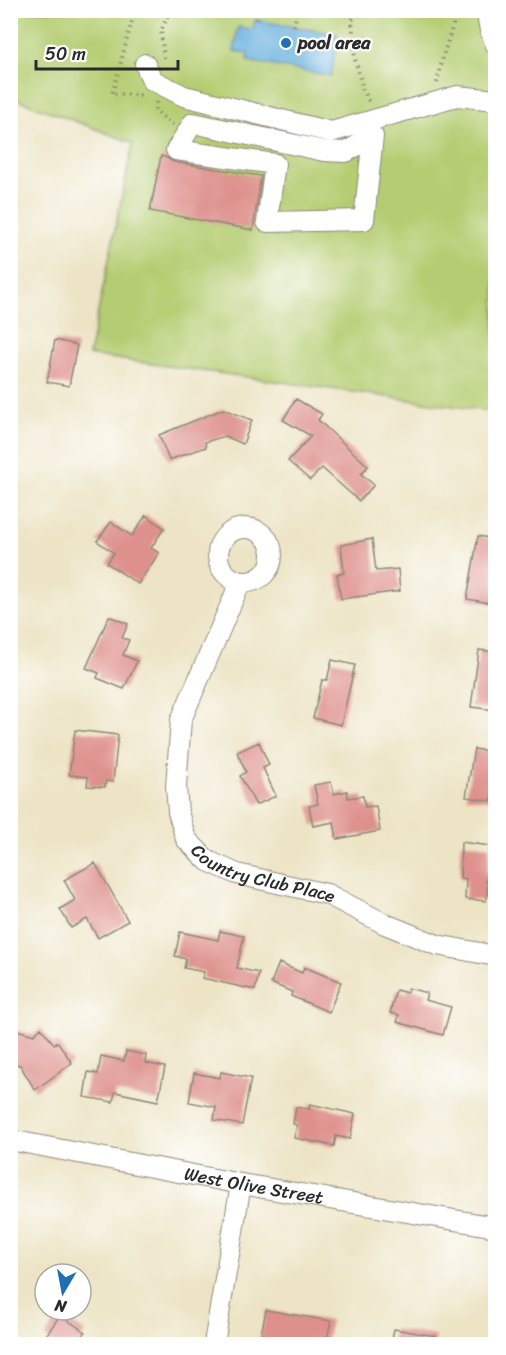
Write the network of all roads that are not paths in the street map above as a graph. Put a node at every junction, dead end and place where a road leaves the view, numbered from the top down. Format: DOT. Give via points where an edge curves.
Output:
graph roads {
  1 [pos="486,10"];
  2 [pos="495,45"];
  3 [pos="145,64"];
  4 [pos="495,100"];
  5 [pos="188,132"];
  6 [pos="240,583"];
  7 [pos="495,956"];
  8 [pos="10,1140"];
  9 [pos="241,1184"];
  10 [pos="495,1226"];
  11 [pos="214,1344"];
  1 -- 2 [label="street"];
  3 -- 4 [label="street" via="152,80 184,96 331,132 457,96"];
  5 -- 5 [label="street" via="193,123 324,151 346,152 373,136 364,220 267,222 275,164 176,150"];
  6 -- 7 [label="street, Country Club Place" via="181,720 176,786 186,839 208,861 237,874 327,894 437,945"];
  8 -- 9 [label="street, West Olive Street"];
  9 -- 10 [label="street, West Olive Street"];
  9 -- 11 [label="street"];
}
